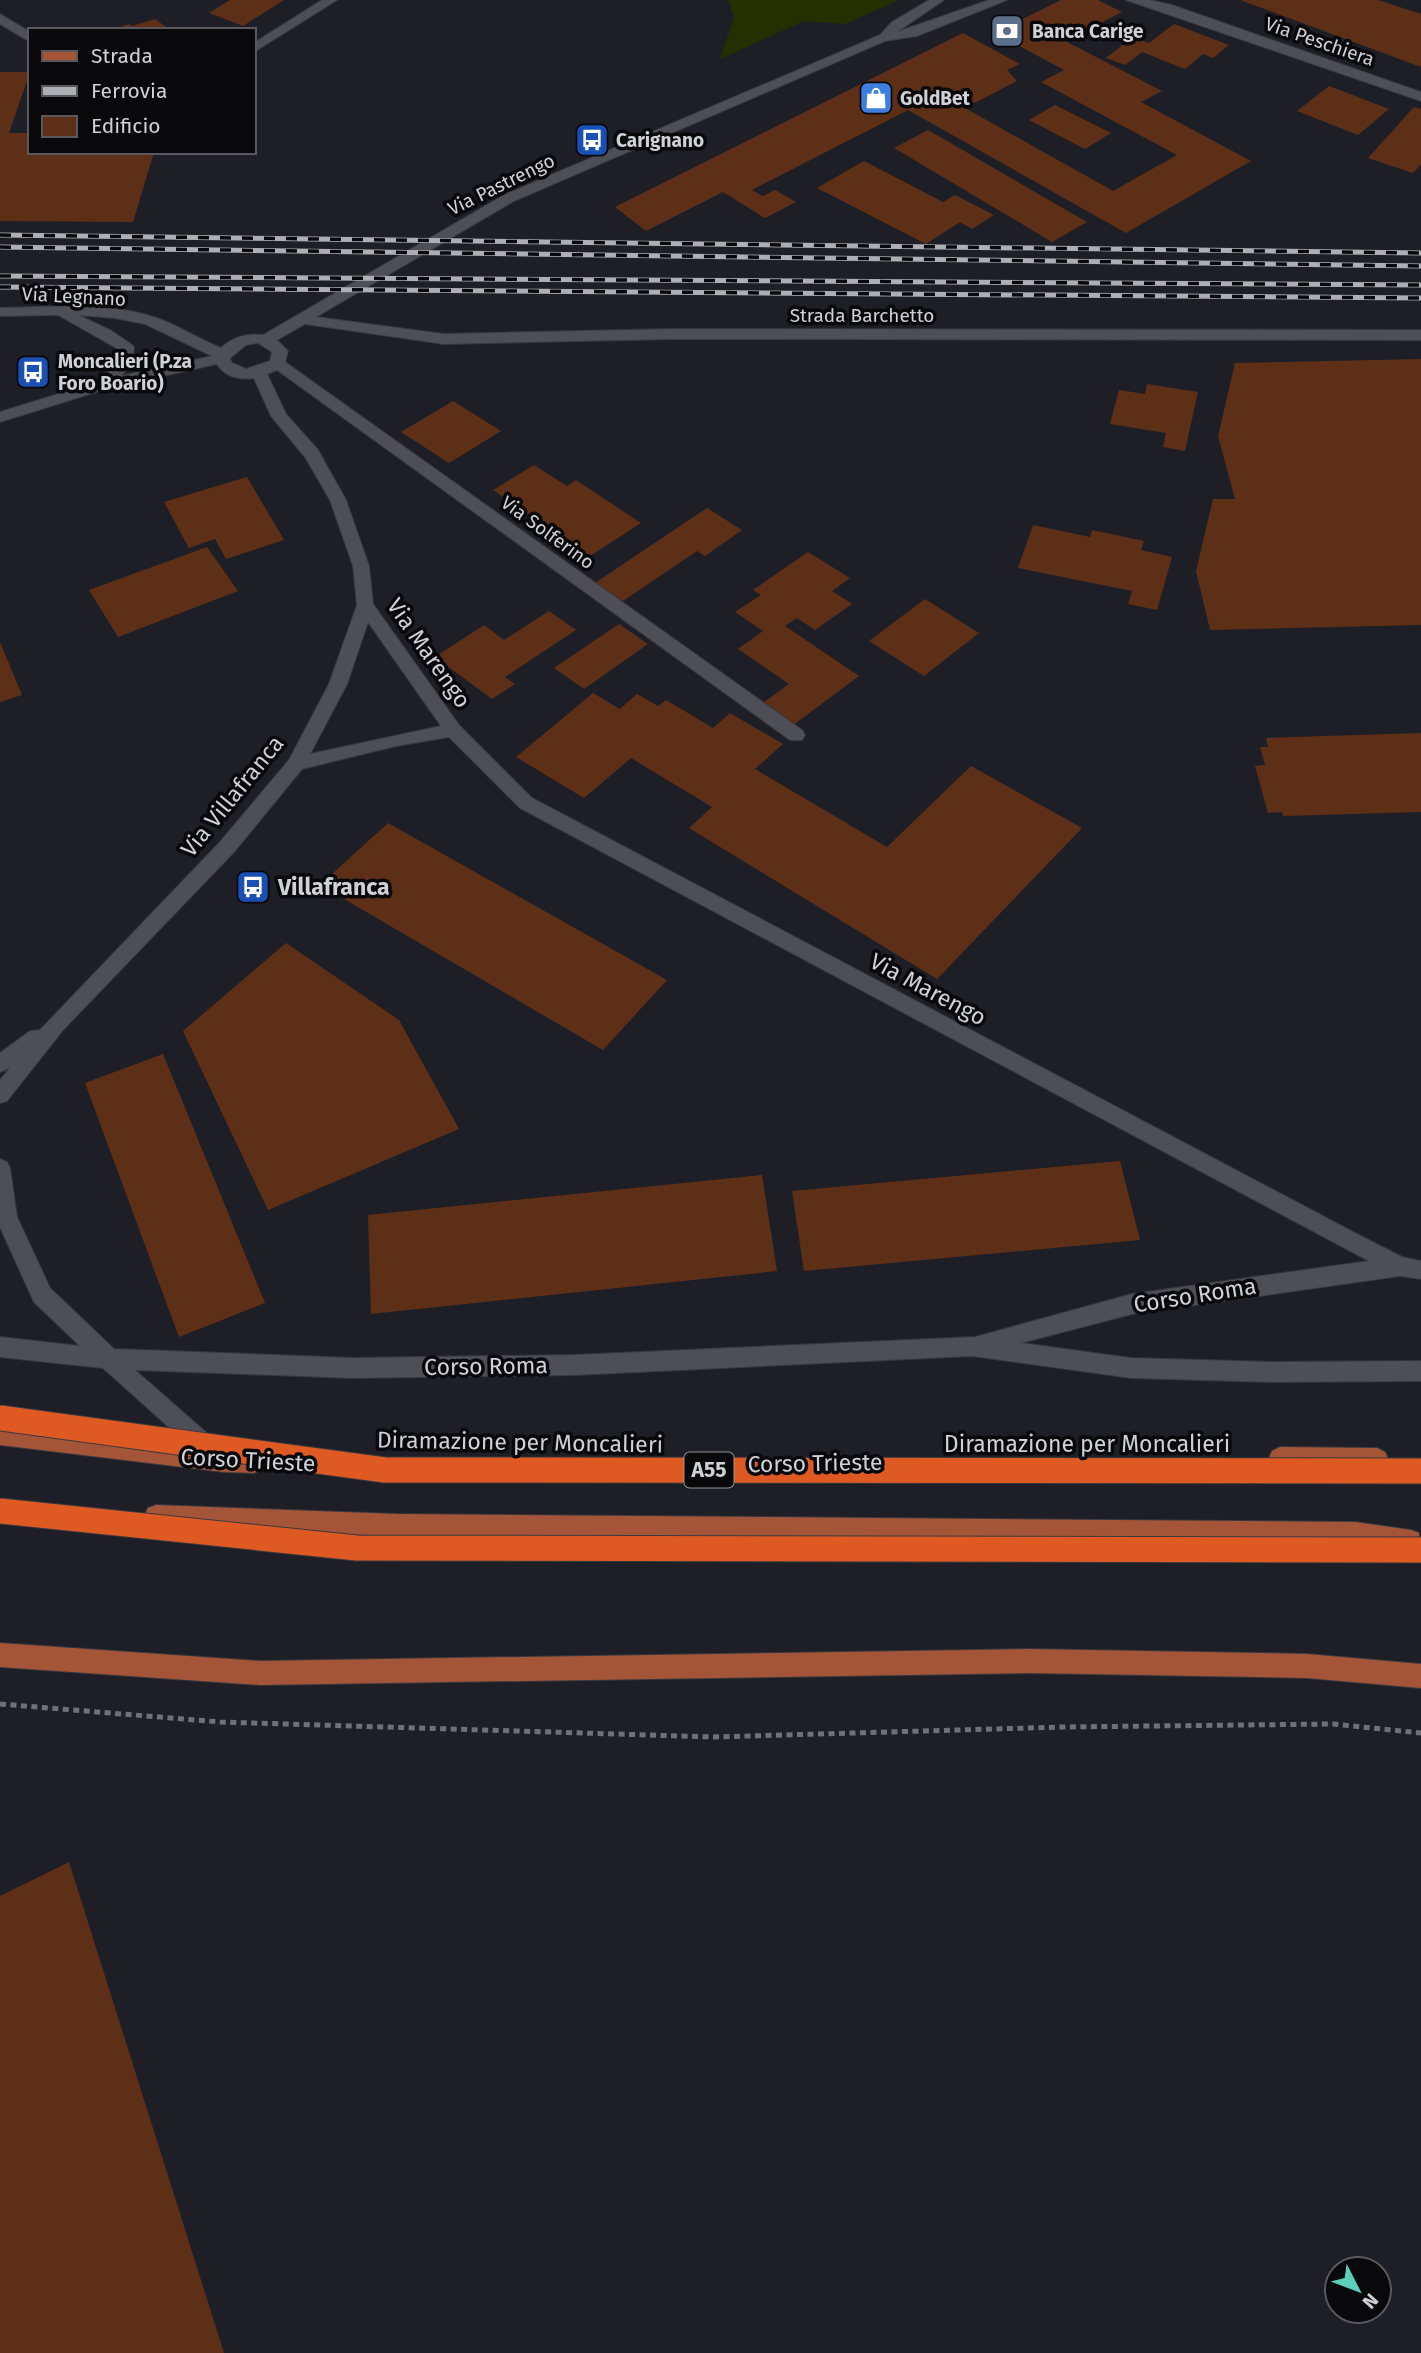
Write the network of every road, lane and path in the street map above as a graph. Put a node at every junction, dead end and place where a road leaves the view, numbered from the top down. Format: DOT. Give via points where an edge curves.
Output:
graph roads {
  1 [pos="331,0"];
  2 [pos="938,0"];
  3 [pos="1001,0"];
  4 [pos="1132,0"];
  5 [pos="1152,0"];
  6 [pos="1167,8"];
  7 [pos="0,18"];
  8 [pos="28,37"];
  9 [pos="882,38"];
  10 [pos="256,47"];
  11 [pos="1421,97"];
  12 [pos="0,312"];
  13 [pos="57,312"];
  14 [pos="305,319"];
  15 [pos="1421,335"];
  16 [pos="266,340"];
  17 [pos="222,356"];
  18 [pos="277,363"];
  19 [pos="259,373"];
  20 [pos="106,384"];
  21 [pos="0,417"];
  22 [pos="365,605"];
  23 [pos="453,730"];
  24 [pos="796,735"];
  25 [pos="296,764"];
  26 [pos="56,1024"];
  27 [pos="0,1064"];
  28 [pos="0,1095"];
  29 [pos="0,1168"];
  30 [pos="1414,1267"];
  31 [pos="972,1346"];
  32 [pos="0,1347"];
  33 [pos="109,1360"];
  34 [pos="1421,1371"];
  35 [pos="0,1419"];
  36 [pos="0,1435"];
  37 [pos="1421,1459"];
  38 [pos="224,1461"];
  39 [pos="1421,1471"];
  40 [pos="0,1512"];
  41 [pos="1421,1543"];
  42 [pos="1421,1550"];
  43 [pos="0,1654"];
  44 [pos="1421,1676"];
  45 [pos="0,1704"];
  46 [pos="1421,1733"];
  1 -- 10 [label="street"];
  2 -- 9 [label="street, Via Pastrengo"];
  3 -- 9 [label="street, Via Pastrengo" via="912,33"];
  4 -- 6 [label="street, Via Peschiera"];
  5 -- 6 [label="street, Via Peschiera"];
  6 -- 11 [label="street, Via Peschiera"];
  7 -- 8 [label="street"];
  9 -- 14 [label="street, Via Pastrengo" via="509,198"];
  12 -- 13 [label="street, Via Legnano"];
  13 -- 17 [label="street, Via Legnano" via="149,321"];
  13 -- 20 [label="street" via="126,347 124,363"];
  14 -- 15 [label="street, Strada Barchetto" via="444,339 673,334"];
  14 -- 16 [label="street, Via Pastrengo"];
  16 -- 17 [label="street, Via Pastrengo" via="244,340"];
  16 -- 18 [label="street" via="280,351"];
  17 -- 19 [label="street" via="223,365 230,370"];
  17 -- 20 [label="street, Via Pastrengo"];
  18 -- 19 [label="street"];
  18 -- 24 [label="street, Via Solferino"];
  19 -- 22 [label="street, Via Villafranca" via="279,416 312,454 338,500 361,566"];
  20 -- 21 [label="street, Via Pastrengo"];
  22 -- 23 [label="street, Via Marengo"];
  22 -- 25 [label="street, Via Villafranca" via="338,684"];
  23 -- 25 [label="street, Via Marengo"];
  23 -- 30 [label="street, Via Marengo" via="526,803"];
  25 -- 26 [label="street, Via Villafranca" via="227,847"];
  26 -- 27 [label="street, Via Villafranca"];
  26 -- 28 [label="street, Via Villafranca"];
  29 -- 33 [label="street" via="6,1217 42,1295"];
  30 -- 31 [label="street, Corso Roma" via="1132,1304"];
  31 -- 33 [label="street, Corso Roma" via="574,1365 353,1368"];
  31 -- 34 [label="street, Corso Roma" via="1131,1368"];
  32 -- 33 [label="street, Corso Roma"];
  33 -- 38 [label="street"];
  35 -- 39 [label="highway, Diramazione per Moncalieri / A55, bridge" via="385,1470"];
  36 -- 38 [label="main road, Corso Trieste"];
  37 -- 38 [label="main road, Corso Trieste" via="420,1466"];
  40 -- 41 [label="main road" via="397,1525 1355,1532"];
  40 -- 42 [label="highway, bridge" via="357,1548"];
  43 -- 44 [label="main road" via="260,1673 1029,1661 1307,1666"];
  45 -- 46 [label="path" via="220,1722 714,1737 1333,1724"];
}
